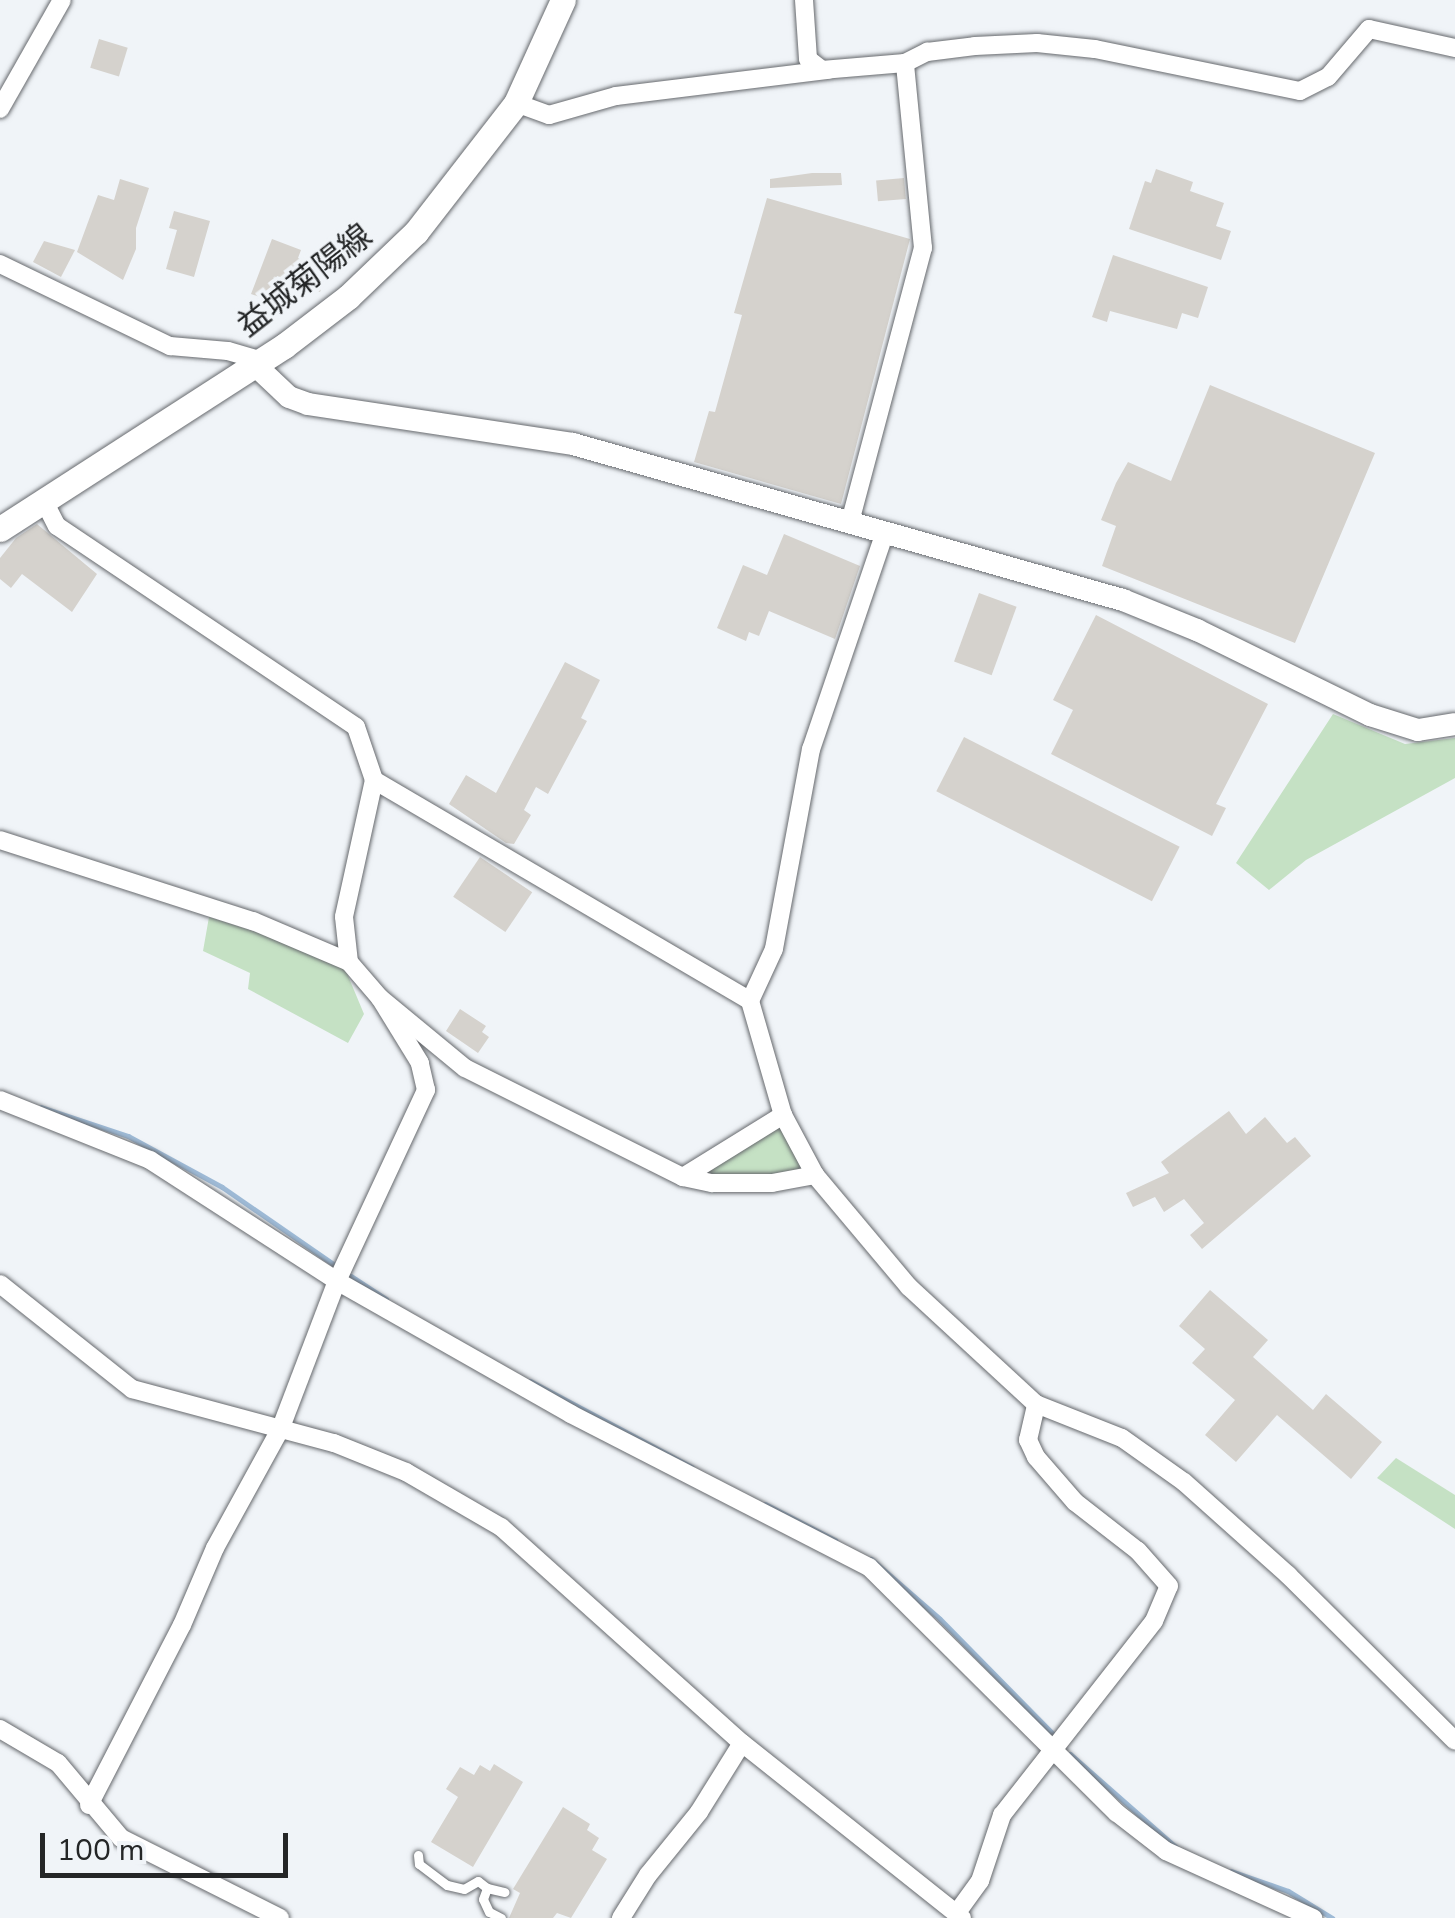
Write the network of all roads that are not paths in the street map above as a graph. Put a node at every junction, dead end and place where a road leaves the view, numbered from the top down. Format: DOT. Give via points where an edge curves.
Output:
graph roads {
  1 [pos="62,0"];
  2 [pos="562,0"];
  3 [pos="804,0"];
  4 [pos="1455,48"];
  5 [pos="904,63"];
  6 [pos="828,70"];
  7 [pos="516,103"];
  8 [pos="0,109"];
  9 [pos="0,264"];
  10 [pos="257,362"];
  11 [pos="44,501"];
  12 [pos="850,522"];
  13 [pos="0,529"];
  14 [pos="885,532"];
  15 [pos="1455,724"];
  16 [pos="374,780"];
  17 [pos="0,840"];
  18 [pos="349,962"];
  19 [pos="380,998"];
  20 [pos="750,1001"];
  21 [pos="0,1100"];
  22 [pos="783,1115"];
  23 [pos="815,1176"];
  24 [pos="683,1177"];
  25 [pos="337,1281"];
  26 [pos="0,1284"];
  27 [pos="1036,1404"];
  28 [pos="280,1430"];
  29 [pos="0,1729"];
  30 [pos="1455,1741"];
  31 [pos="742,1743"];
  32 [pos="1053,1754"];
  33 [pos="89,1805"];
  34 [pos="418,1854"];
  35 [pos="488,1888"];
  36 [pos="505,1892"];
  37 [pos="959,1916"];
  38 [pos="280,1918"];
  39 [pos="501,1918"];
  40 [pos="621,1918"];
  41 [pos="1313,1918"];
  1 -- 8 [label="street"];
  2 -- 7 [label="main road, 益城菊陽線"];
  3 -- 6 [label="street" via="808,60"];
  4 -- 5 [label="street" via="1369,29 1328,77 1300,91 1036,43 927,52"];
  5 -- 6 [label="street"];
  5 -- 12 [label="street" via="923,248"];
  6 -- 7 [label="street" via="616,96 549,115"];
  7 -- 10 [label="main road, 益城菊陽線" via="416,232 348,297"];
  9 -- 10 [label="street" via="170,346 228,351"];
  10 -- 11 [label="main road, 益城菊陽線"];
  10 -- 12 [label="street" via="289,397 308,404 573,444"];
  11 -- 13 [label="main road, 益城菊陽線"];
  11 -- 16 [label="street" via="57,526 356,728"];
  12 -- 14 [label="street"];
  14 -- 15 [label="street" via="1123,600 1370,715 1418,730"];
  14 -- 20 [label="street" via="811,749 774,949"];
  16 -- 18 [label="street" via="344,917"];
  16 -- 20 [label="street"];
  17 -- 18 [label="street" via="253,921"];
  18 -- 19 [label="street"];
  19 -- 24 [label="street" via="465,1068"];
  19 -- 25 [label="street" via="420,1063 426,1090"];
  20 -- 22 [label="street"];
  21 -- 25 [label="street" via="150,1160"];
  22 -- 23 [label="street"];
  22 -- 24 [label="street"];
  23 -- 24 [label="street" via="772,1183"];
  23 -- 27 [label="street" via="909,1287"];
  25 -- 28 [label="street"];
  25 -- 32 [label="street" via="571,1414 870,1567"];
  26 -- 28 [label="street" via="132,1389"];
  27 -- 30 [label="street" via="1122,1438 1184,1482"];
  27 -- 32 [label="street" via="1028,1440 1036,1456 1169,1586 1154,1621"];
  28 -- 31 [label="street" via="334,1442 406,1472 501,1527"];
  28 -- 33 [label="street"];
  29 -- 33 [label="street" via="58,1763"];
  31 -- 37 [label="street"];
  31 -- 40 [label="street"];
  32 -- 37 [label="street" via="1002,1816 980,1881"];
  32 -- 41 [label="street" via="1166,1851"];
  33 -- 38 [label="street" via="121,1838"];
  34 -- 35 [label="lane" via="418,1864 447,1885 464,1889 478,1881"];
  35 -- 36 [label="lane"];
  35 -- 39 [label="lane" via="484,1906"];
}
